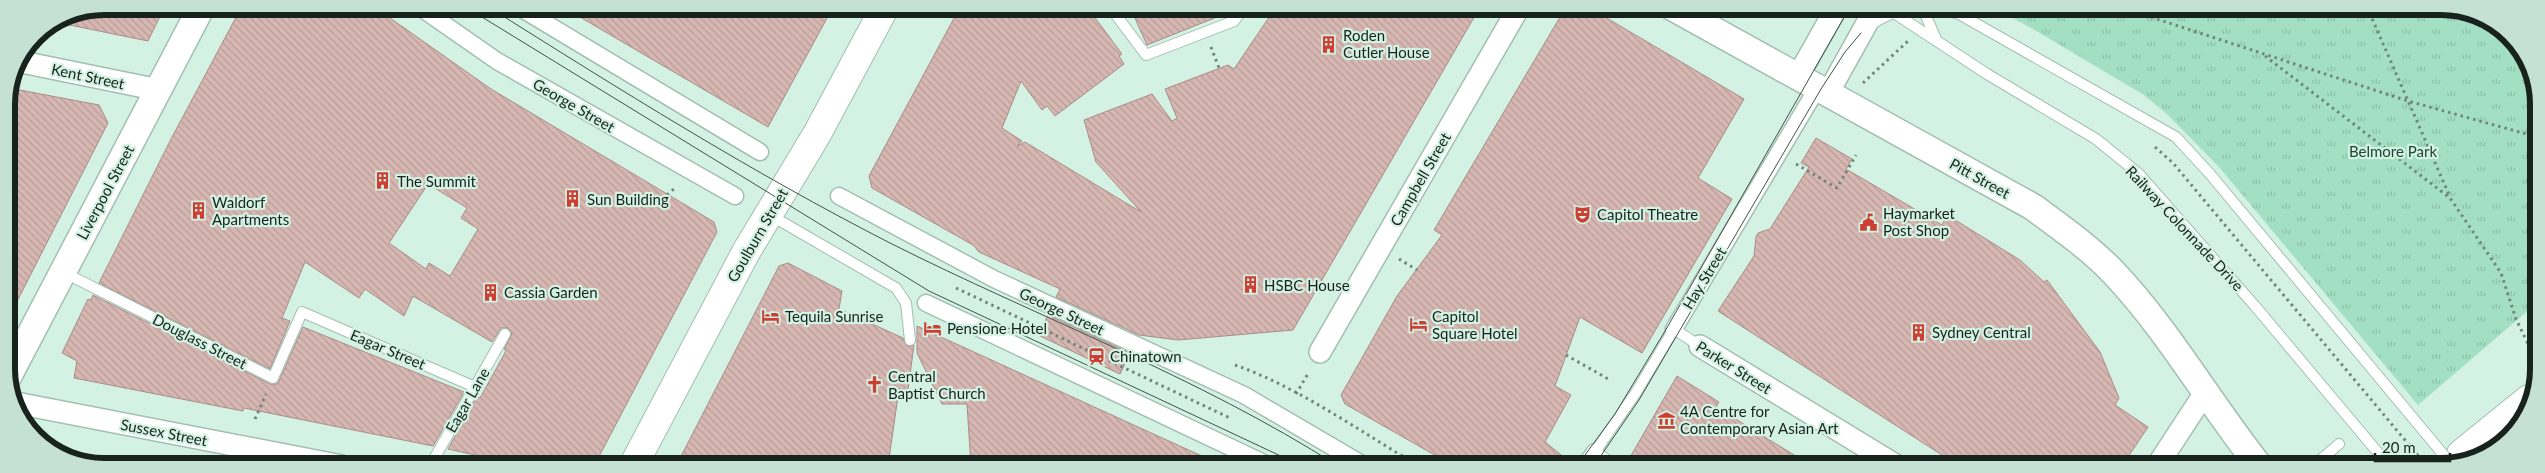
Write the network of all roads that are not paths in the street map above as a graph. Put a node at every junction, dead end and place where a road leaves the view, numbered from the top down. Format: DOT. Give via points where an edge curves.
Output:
graph roads {
  1 [pos="197,15"];
  2 [pos="431,15"];
  3 [pos="532,15"];
  4 [pos="880,15"];
  5 [pos="1116,15"];
  6 [pos="1239,15"];
  7 [pos="1514,15"];
  8 [pos="1687,15"];
  9 [pos="1835,15"];
  10 [pos="1878,15"];
  11 [pos="1894,15"];
  12 [pos="1926,15"];
  13 [pos="1962,15"];
  14 [pos="1936,39"];
  15 [pos="25,63"];
  16 [pos="1815,85"];
  17 [pos="159,90"];
  18 [pos="760,152"];
  19 [pos="735,196"];
  20 [pos="839,196"];
  21 [pos="768,215"];
  22 [pos="63,272"];
  23 [pos="926,303"];
  24 [pos="302,312"];
  25 [pos="1674,330"];
  26 [pos="506,334"];
  27 [pos="910,340"];
  28 [pos="1700,346"];
  29 [pos="1320,352"];
  30 [pos="15,364"];
  31 [pos="475,387"];
  32 [pos="2206,391"];
  33 [pos="23,404"];
  34 [pos="2523,404"];
  35 [pos="2225,424"];
  36 [pos="2338,444"];
  37 [pos="1595,452"];
  38 [pos="2460,456"];
  39 [pos="2454,457"];
  40 [pos="301,458"];
  41 [pos="435,458"];
  42 [pos="637,458"];
  43 [pos="1253,458"];
  44 [pos="1351,458"];
  45 [pos="1591,458"];
  46 [pos="1604,458"];
  47 [pos="1883,458"];
  48 [pos="2162,458"];
  49 [pos="2238,458"];
  50 [pos="2253,458"];
  51 [pos="2270,458"];
  52 [pos="2321,458"];
  53 [pos="2383,458"];
  1 -- 17 [label="street, Liverpool Street"];
  2 -- 19 [label="street, George Street" via="497,61"];
  3 -- 18 [label="street"];
  4 -- 21 [label="main road, Goulburn Street" via="817,134"];
  5 -- 6 [label="lane" via="1146,55 1234,22"];
  7 -- 29 [label="street, Campbell Street"];
  8 -- 16 [label="street, Pitt Street"];
  9 -- 16 [label="street, Hay Street"];
  10 -- 16 [label="street, Hay Street"];
  11 -- 14 [label="lane, Railway Colonnade Drive"];
  12 -- 14 [label="lane"];
  13 -- 39 [label="lane, bridge" via="2176,137"];
  14 -- 53 [label="lane, Railway Colonnade Drive" via="1986,74 2096,139 2139,174"];
  15 -- 17 [label="street, Kent Street"];
  16 -- 25 [label="street, Hay Street"];
  16 -- 32 [label="street, Pitt Street" via="2033,207 2074,237 2113,271"];
  17 -- 22 [label="street, Liverpool Street"];
  20 -- 44 [label="street, George Street" via="994,279 1244,395"];
  21 -- 27 [label="lane" via="896,288 906,303"];
  21 -- 42 [label="main road, Goulburn Street"];
  22 -- 24 [label="lane, Douglass Street" via="273,378"];
  22 -- 30 [label="street, Liverpool Street"];
  23 -- 43 [label="street"];
  24 -- 31 [label="lane, Eagar Street"];
  25 -- 28 [label="lane, Parker Street"];
  25 -- 37 [label="lane, Hay Street"];
  26 -- 31 [label="lane, Eagar Lane"];
  28 -- 47 [label="street, Parker Street"];
  31 -- 41 [label="lane, Eagar Lane"];
  32 -- 35 [label="street, Pitt Street"];
  32 -- 48 [label="street"];
  33 -- 40 [label="street, Sussex Street"];
  34 -- 38 [label="main road"];
  35 -- 49 [label="street, Pitt Street"];
  35 -- 50 [label="street, Pitt Street"];
  35 -- 51 [label="street"];
  36 -- 52 [label="lane"];
  37 -- 45 [label="street, Hay Street"];
  37 -- 46 [label="lane"];
}
